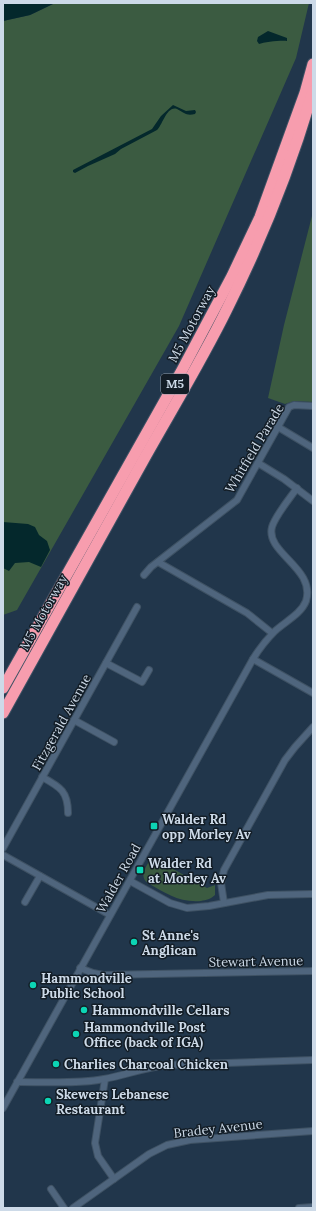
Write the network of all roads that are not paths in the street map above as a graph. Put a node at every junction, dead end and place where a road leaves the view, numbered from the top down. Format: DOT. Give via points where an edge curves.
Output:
graph roads {
  1 [pos="313,64"];
  2 [pos="313,91"];
  3 [pos="313,406"];
  4 [pos="278,427"];
  5 [pos="313,448"];
  6 [pos="258,463"];
  7 [pos="297,488"];
  8 [pos="313,501"];
  9 [pos="158,562"];
  10 [pos="144,575"];
  11 [pos="137,607"];
  12 [pos="272,634"];
  13 [pos="253,659"];
  14 [pos="106,663"];
  15 [pos="148,670"];
  16 [pos="3,688"];
  17 [pos="313,693"];
  18 [pos="3,713"];
  19 [pos="74,720"];
  20 [pos="313,727"];
  21 [pos="114,742"];
  22 [pos="42,777"];
  23 [pos="68,813"];
  24 [pos="3,848"];
  25 [pos="3,855"];
  26 [pos="40,876"];
  27 [pos="130,880"];
  28 [pos="313,894"];
  29 [pos="25,902"];
  30 [pos="224,903"];
  31 [pos="110,915"];
  32 [pos="80,968"];
  33 [pos="313,971"];
  34 [pos="313,1060"];
  35 [pos="105,1079"];
  36 [pos="17,1082"];
  37 [pos="3,1108"];
  38 [pos="313,1131"];
  39 [pos="114,1179"];
  40 [pos="51,1189"];
  41 [pos="313,1207"];
  42 [pos="64,1208"];
  43 [pos="73,1208"];
  44 [pos="299,1208"];
  1 -- 16 [label="highway, M5 Motorway / M5" via="265,203 232,276 181,372"];
  2 -- 18 [label="highway, M5 Motorway / M5" via="276,199 230,304"];
  3 -- 4 [label="street, Whitfield Parade" via="292,406"];
  4 -- 5 [label="street"];
  4 -- 6 [label="street, Whitfield Parade"];
  6 -- 7 [label="street"];
  6 -- 9 [label="street, Whitfield Parade" via="237,500"];
  7 -- 8 [label="street"];
  7 -- 12 [label="street, Walder Road" via="275,521 272,532 279,549 304,575 308,596 301,610"];
  9 -- 10 [label="street, Whitfield Parade"];
  9 -- 12 [label="street" via="247,613"];
  11 -- 14 [label="street, Fitzgerald Avenue"];
  12 -- 13 [label="street, Walder Road"];
  13 -- 17 [label="street"];
  13 -- 27 [label="street, Walder Road"];
  14 -- 15 [label="street" via="142,682"];
  14 -- 19 [label="street, Fitzgerald Avenue"];
  19 -- 21 [label="street"];
  19 -- 22 [label="street, Fitzgerald Avenue"];
  20 -- 30 [label="street" via="285,760 224,870 221,883"];
  22 -- 23 [label="street" via="64,792 68,802"];
  22 -- 24 [label="street, Fitzgerald Avenue"];
  25 -- 26 [label="street"];
  26 -- 29 [label="street"];
  26 -- 31 [label="street"];
  27 -- 30 [label="street" via="166,901 182,907 198,908"];
  27 -- 31 [label="street, Walder Road"];
  28 -- 30 [label="street" via="268,895"];
  31 -- 32 [label="street, Walder Road"];
  32 -- 33 [label="street, Stewart Avenue" via="103,975"];
  32 -- 36 [label="street, Walder Road"];
  34 -- 35 [label="street" via="168,1065"];
  35 -- 36 [label="street"];
  35 -- 39 [label="street" via="95,1143 98,1156"];
  36 -- 37 [label="street, Walder Road"];
  38 -- 39 [label="street, Bradey Avenue" via="179,1142 155,1150"];
  39 -- 43 [label="street, Bradey Avenue"];
  40 -- 42 [label="street"];
  41 -- 44 [label="street"];
}
